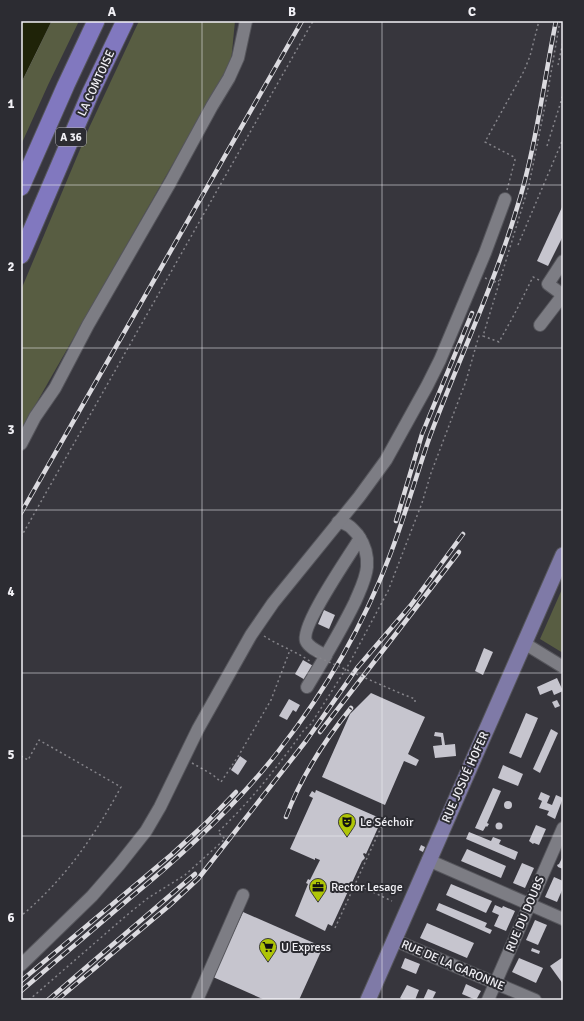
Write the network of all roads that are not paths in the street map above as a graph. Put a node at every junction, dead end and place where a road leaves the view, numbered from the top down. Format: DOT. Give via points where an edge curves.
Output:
graph roads {
  1 [pos="96,21"];
  2 [pos="125,21"];
  3 [pos="246,21"];
  4 [pos="21,187"];
  5 [pos="505,199"];
  6 [pos="21,255"];
  7 [pos="563,261"];
  8 [pos="563,295"];
  9 [pos="540,325"];
  10 [pos="21,444"];
  11 [pos="338,522"];
  12 [pos="360,538"];
  13 [pos="563,555"];
  14 [pos="524,643"];
  15 [pos="320,660"];
  16 [pos="563,667"];
  17 [pos="307,687"];
  18 [pos="563,828"];
  19 [pos="428,860"];
  20 [pos="243,895"];
  21 [pos="528,904"];
  22 [pos="563,919"];
  23 [pos="394,940"];
  24 [pos="21,965"];
  25 [pos="495,983"];
  26 [pos="197,1000"];
  27 [pos="368,1000"];
  28 [pos="488,1000"];
  29 [pos="535,1000"];
  1 -- 4 [label="highway, A 36"];
  2 -- 6 [label="highway, LA COMTOISE / A 36" via="90,94"];
  3 -- 10 [label="street" via="238,58 226,85"];
  5 -- 11 [label="street" via="440,360 408,423 367,487"];
  7 -- 8 [label="street" via="548,284"];
  8 -- 9 [label="street"];
  11 -- 12 [label="street" via="352,528"];
  11 -- 24 [label="street" via="255,629 231,668 154,819 137,843 77,912"];
  12 -- 15 [label="street" via="367,556 365,579 349,614"];
  12 -- 15 [label="street" via="312,615 306,630 306,642 315,650"];
  13 -- 14 [label="main road, RUE JOSUÉ HOFER"];
  14 -- 16 [label="street"];
  14 -- 19 [label="main road, RUE JOSUÉ HOFER"];
  15 -- 17 [label="street"];
  18 -- 21 [label="street, RUE DU DOUBS"];
  19 -- 21 [label="street"];
  19 -- 23 [label="main road, RUE JOSUÉ HOFER"];
  20 -- 26 [label="street"];
  21 -- 22 [label="street"];
  21 -- 25 [label="street, RUE DU DOUBS"];
  23 -- 25 [label="street, RUE DE LA GARONNE"];
  23 -- 27 [label="main road, RUE JOSUÉ HOFER"];
  25 -- 28 [label="street, RUE DU DOUBS"];
  25 -- 29 [label="street, RUE DE LA GARONNE"];
}
